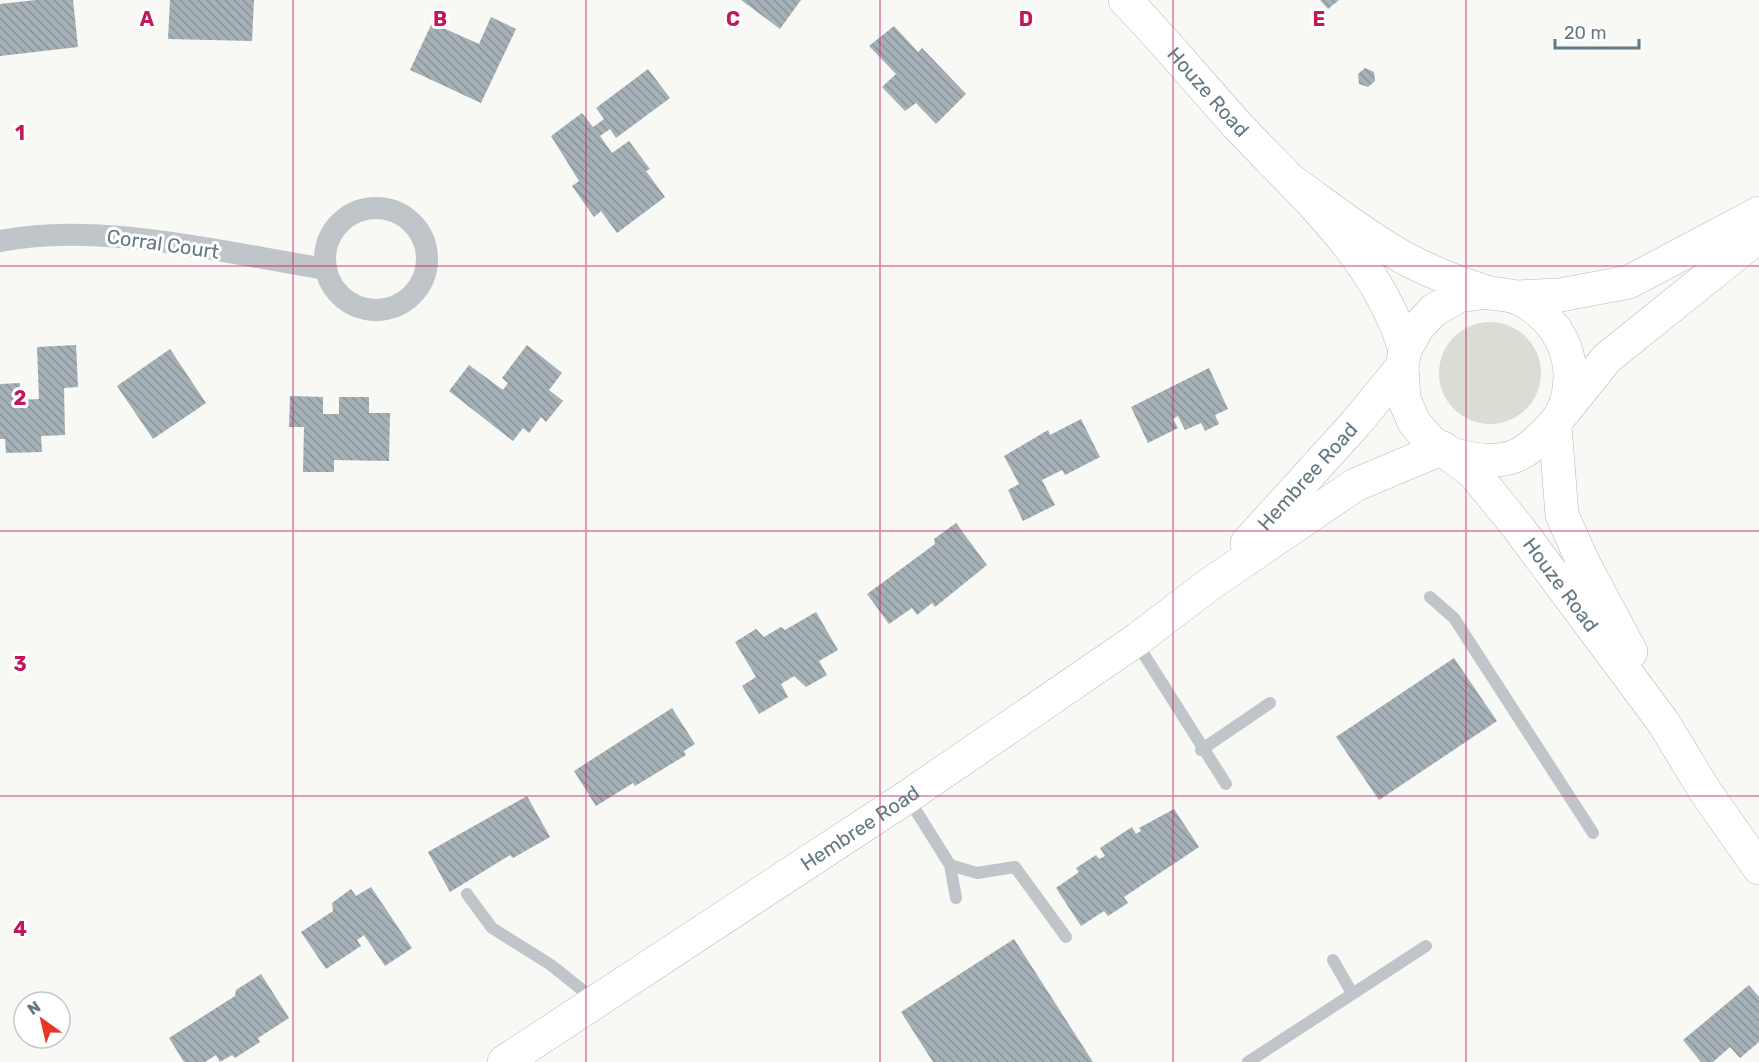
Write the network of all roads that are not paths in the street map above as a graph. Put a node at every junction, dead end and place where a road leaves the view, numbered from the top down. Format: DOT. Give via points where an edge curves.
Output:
graph roads {
  1 [pos="1125,0"];
  2 [pos="1293,182"];
  3 [pos="1759,213"];
  4 [pos="1759,236"];
  5 [pos="0,241"];
  6 [pos="326,269"];
  7 [pos="1502,295"];
  8 [pos="1404,358"];
  9 [pos="1559,420"];
  10 [pos="1447,451"];
  11 [pos="1209,584"];
  12 [pos="1430,597"];
  13 [pos="1135,641"];
  14 [pos="1270,703"];
  15 [pos="1663,722"];
  16 [pos="1202,750"];
  17 [pos="1226,784"];
  18 [pos="907,797"];
  19 [pos="1593,833"];
  20 [pos="950,865"];
  21 [pos="1759,868"];
  22 [pos="467,894"];
  23 [pos="956,898"];
  24 [pos="1066,937"];
  25 [pos="1426,946"];
  26 [pos="1334,960"];
  27 [pos="1352,993"];
  28 [pos="597,1001"];
  29 [pos="504,1062"];
  30 [pos="1248,1062"];
  1 -- 2 [label="main road, Houze Road"];
  2 -- 7 [label="main road, Houze Road" via="1409,260"];
  2 -- 8 [label="main road, Houze Road" via="1353,250 1394,318"];
  3 -- 7 [label="main road" via="1629,282 1560,295"];
  4 -- 9 [label="main road" via="1607,358"];
  5 -- 6 [label="street, Corral Court" via="33,234 82,234 145,240"];
  6 -- 6 [label="street" via="341,296 369,310 385,310 418,289 427,267 428,251 413,222 384,208 368,208 352,213 334,230 325,252"];
  7 -- 8 [label="main road" via="1459,296 1434,310 1417,328"];
  7 -- 9 [label="main road, Houze Road" via="1540,311 1559,333 1569,359 1570,387"];
  8 -- 10 [label="main road, Houze Road" via="1404,399 1414,422 1430,441"];
  8 -- 11 [label="main road, Hembree Road" via="1356,423"];
  9 -- 10 [label="main road, Houze Road" via="1522,453 1499,460 1474,461"];
  9 -- 15 [label="main road, Houze Road" via="1562,514"];
  10 -- 11 [label="main road, Hembree Road" via="1354,484"];
  10 -- 15 [label="main road, Houze Road" via="1473,471 1517,526"];
  11 -- 13 [label="main road, Hembree Road"];
  12 -- 19 [label="lane" via="1454,618"];
  13 -- 16 [label="lane"];
  13 -- 18 [label="main road, Hembree Road"];
  14 -- 16 [label="lane"];
  15 -- 21 [label="main road, Houze Road"];
  16 -- 17 [label="lane"];
  18 -- 20 [label="lane"];
  18 -- 28 [label="main road, Hembree Road"];
  20 -- 23 [label="lane"];
  20 -- 24 [label="lane" via="977,873 1015,867"];
  22 -- 28 [label="lane" via="492,928"];
  25 -- 27 [label="lane"];
  26 -- 27 [label="lane"];
  27 -- 30 [label="lane"];
  28 -- 29 [label="main road, Hembree Road"];
}
